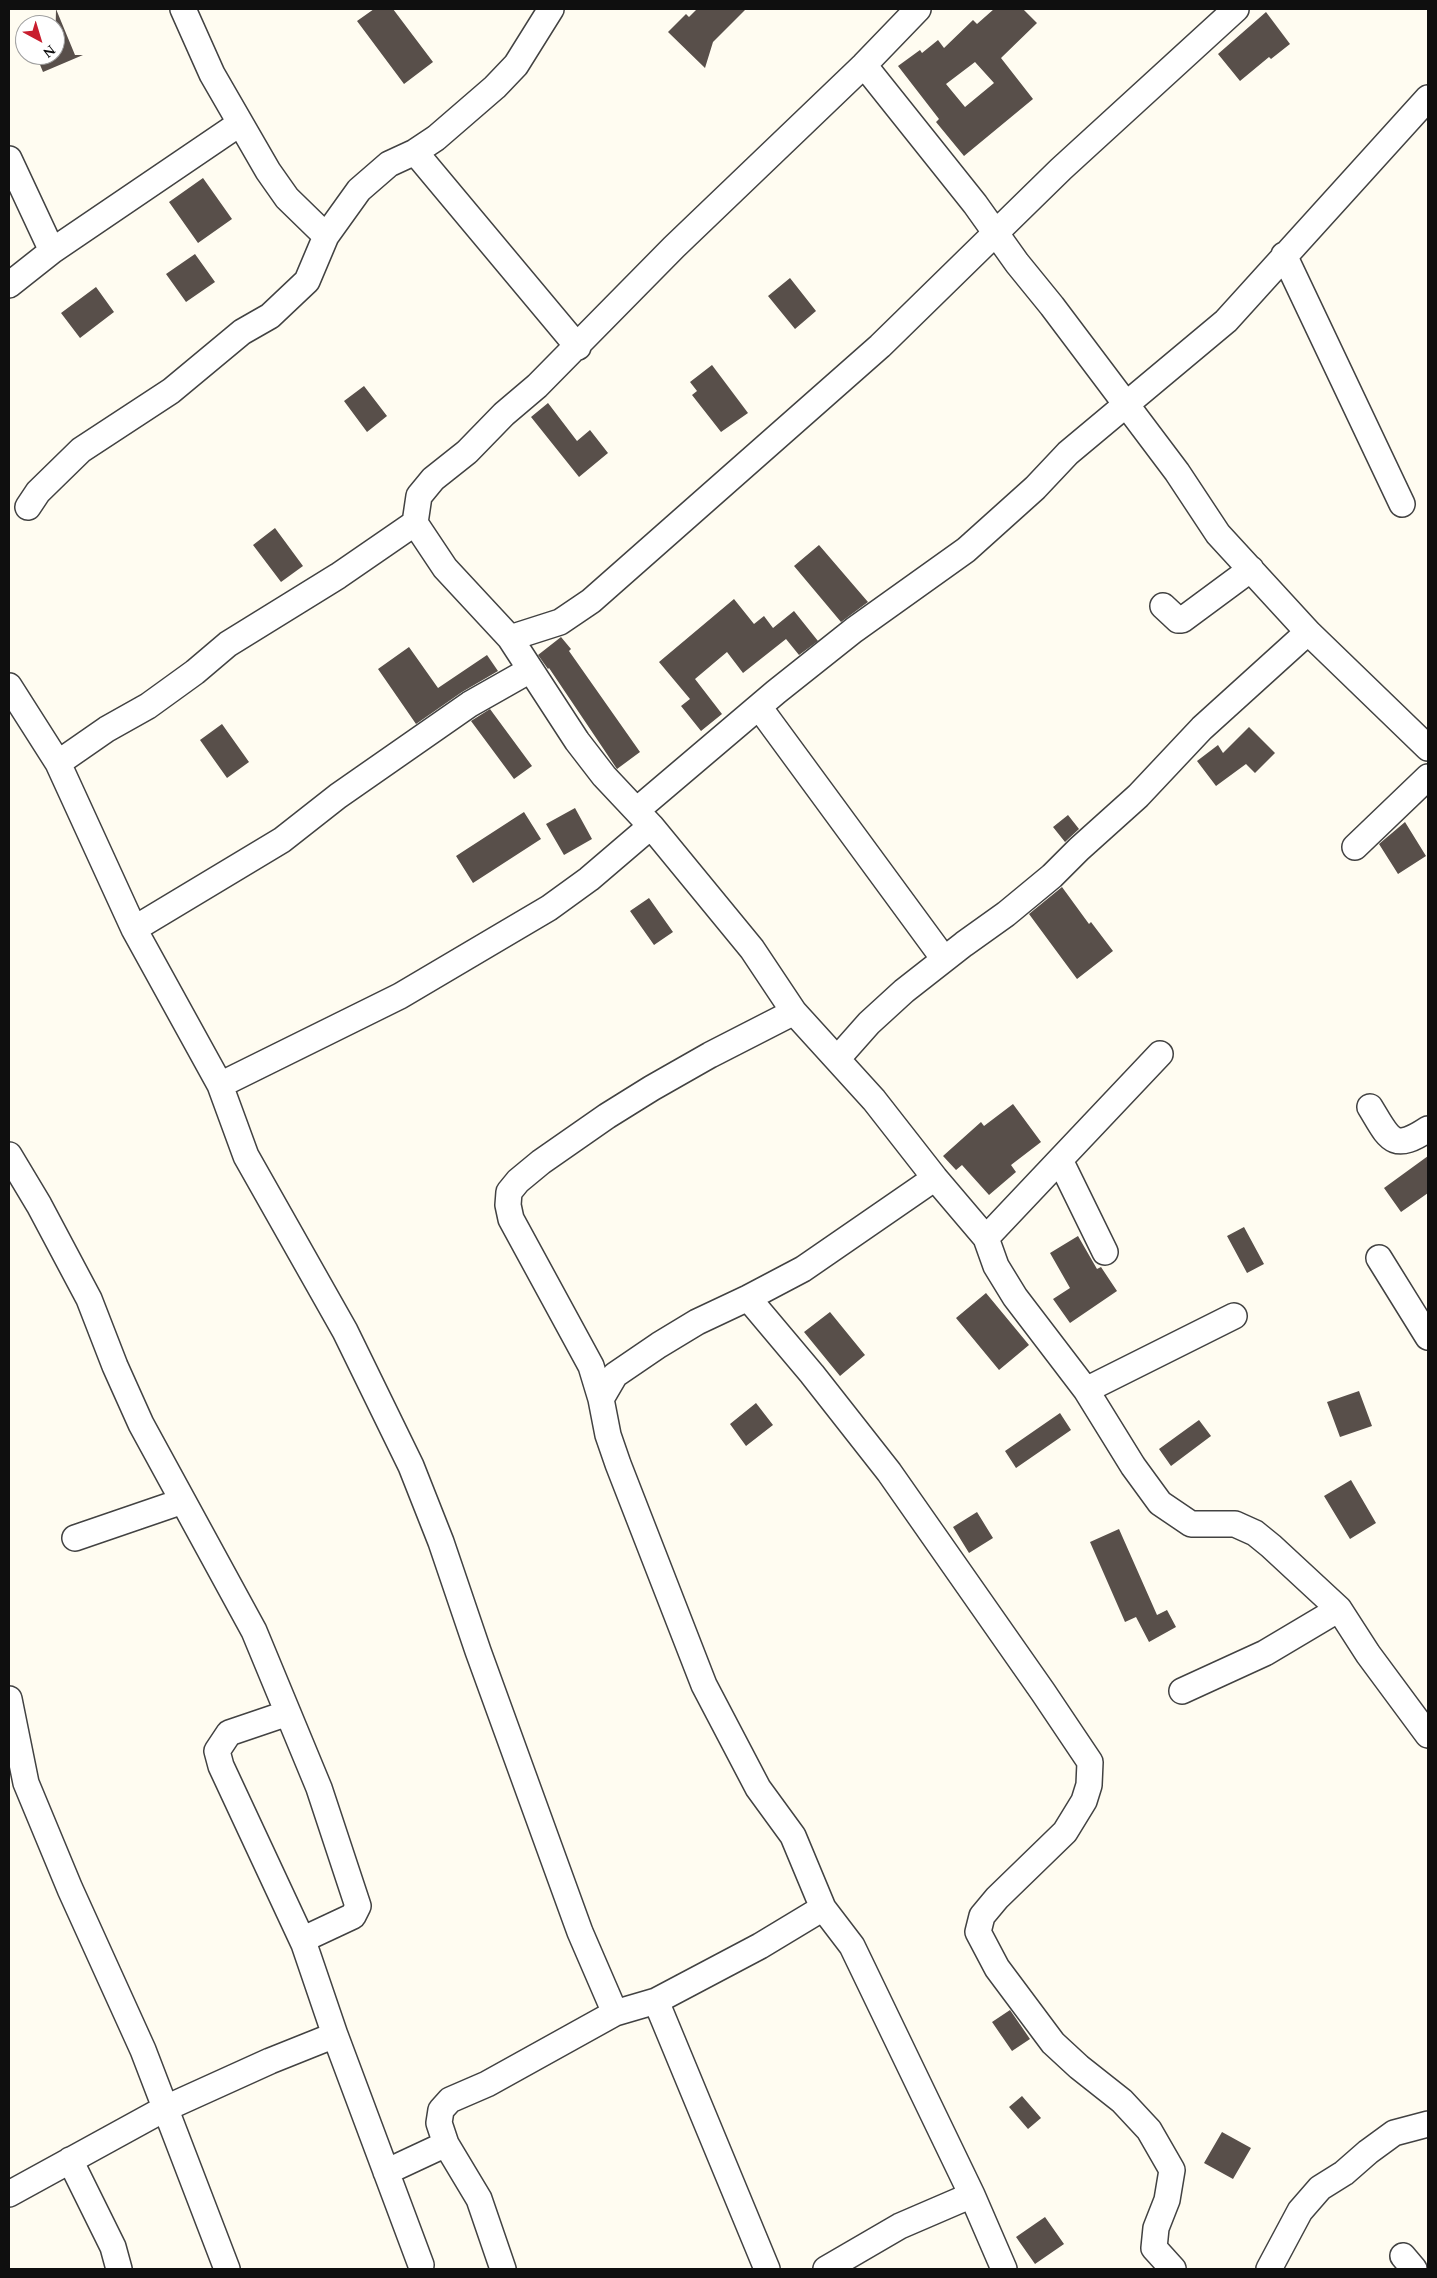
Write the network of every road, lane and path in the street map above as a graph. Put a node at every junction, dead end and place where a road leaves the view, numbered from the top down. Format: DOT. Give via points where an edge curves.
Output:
graph roads {
  1 [pos="551,9"];
  2 [pos="918,9"];
  3 [pos="1236,9"];
  4 [pos="185,10"];
  5 [pos="864,65"];
  6 [pos="1428,98"];
  7 [pos="239,124"];
  8 [pos="415,152"];
  9 [pos="9,159"];
  10 [pos="994,232"];
  11 [pos="326,236"];
  12 [pos="52,250"];
  13 [pos="1284,255"];
  14 [pos="9,285"];
  15 [pos="578,347"];
  16 [pos="1124,405"];
  17 [pos="1402,504"];
  18 [pos="28,507"];
  19 [pos="415,523"];
  20 [pos="1250,569"];
  21 [pos="1163,606"];
  22 [pos="1308,632"];
  23 [pos="510,638"];
  24 [pos="530,670"];
  25 [pos="9,686"];
  26 [pos="759,707"];
  27 [pos="1428,748"];
  28 [pos="58,763"];
  29 [pos="1428,777"];
  30 [pos="644,818"];
  31 [pos="1355,847"];
  32 [pos="134,929"];
  33 [pos="944,959"];
  34 [pos="794,1012"];
  35 [pos="1160,1054"];
  36 [pos="838,1058"];
  37 [pos="220,1085"];
  38 [pos="1370,1107"];
  39 [pos="1428,1129"];
  40 [pos="9,1155"];
  41 [pos="1060,1160"];
  42 [pos="935,1178"];
  43 [pos="986,1238"];
  44 [pos="1105,1252"];
  45 [pos="1379,1258"];
  46 [pos="748,1298"];
  47 [pos="1234,1316"];
  48 [pos="1428,1336"];
  49 [pos="1086,1390"];
  50 [pos="601,1399"];
  51 [pos="183,1501"];
  52 [pos="75,1538"];
  53 [pos="1339,1609"];
  54 [pos="1182,1691"];
  55 [pos="9,1699"];
  56 [pos="288,1713"];
  57 [pos="1428,1735"];
  58 [pos="822,1908"];
  59 [pos="304,1944"];
  60 [pos="656,2001"];
  61 [pos="615,2013"];
  62 [pos="335,2035"];
  63 [pos="164,2109"];
  64 [pos="1428,2124"];
  65 [pos="446,2144"];
  66 [pos="70,2160"];
  67 [pos="386,2172"];
  68 [pos="9,2194"];
  69 [pos="972,2195"];
  70 [pos="421,2265"];
  71 [pos="118,2269"];
  72 [pos="227,2269"];
  73 [pos="503,2269"];
  74 [pos="766,2269"];
  75 [pos="826,2269"];
  76 [pos="1004,2269"];
  77 [pos="1173,2269"];
  78 [pos="1269,2269"];
  1 -- 8 [label="street" via="516,65 436,138"];
  2 -- 5 [label="street"];
  3 -- 10 [label="street"];
  4 -- 7 [label="street" via="212,74"];
  5 -- 10 [label="street"];
  5 -- 15 [label="street" via="674,247"];
  6 -- 13 [label="street"];
  7 -- 11 [label="street" via="287,198"];
  7 -- 12 [label="street"];
  8 -- 11 [label="street" via="389,164 359,190"];
  8 -- 15 [label="street"];
  9 -- 12 [label="street"];
  10 -- 16 [label="street"];
  10 -- 23 [label="street" via="880,346 591,601 560,622"];
  11 -- 18 [label="street" via="307,280 270,316 242,332 171,391 81,450 38,492"];
  12 -- 14 [label="street"];
  13 -- 16 [label="street" via="1226,321"];
  13 -- 17 [label="street"];
  15 -- 19 [label="street" via="504,414 468,452 433,479 419,496"];
  16 -- 20 [label="street" via="1177,472 1218,534"];
  16 -- 26 [label="street" via="966,550 854,630"];
  19 -- 23 [label="street" via="445,568"];
  19 -- 28 [label="street" via="338,576 228,644 148,706 107,729"];
  20 -- 21 [label="street" via="1182,620"];
  20 -- 22 [label="street"];
  22 -- 27 [label="street"];
  22 -- 33 [label="street" via="1202,728 1138,796 1052,876"];
  23 -- 24 [label="street"];
  24 -- 30 [label="street" via="577,741 604,776"];
  24 -- 32 [label="street" via="470,704 338,796 282,840"];
  25 -- 28 [label="street"];
  26 -- 30 [label="street"];
  26 -- 33 [label="street"];
  28 -- 32 [label="street"];
  29 -- 31 [label="street"];
  30 -- 34 [label="street" via="752,949"];
  30 -- 37 [label="street" via="589,879 510,932 400,996"];
  32 -- 37 [label="street"];
  33 -- 36 [label="street" via="883,1010"];
  34 -- 36 [label="street"];
  34 -- 50 [label="street" via="710,1055 607,1116 541,1162 509,1192 511,1219 591,1366"];
  35 -- 41 [label="street"];
  36 -- 42 [label="street"];
  37 -- 61 [label="street" via="246,1156 344,1331 411,1466 580,1932"];
  38 -- 39 [label="street" via="1389,1137 1396,1141 1407,1140"];
  40 -- 51 [label="street" via="89,1298 141,1424"];
  41 -- 43 [label="street"];
  41 -- 44 [label="street"];
  42 -- 43 [label="street"];
  42 -- 46 [label="street" via="803,1269"];
  43 -- 49 [label="street" via="996,1266 1015,1297"];
  45 -- 48 [label="street"];
  46 -- 50 [label="street" via="697,1322 659,1345 615,1376"];
  46 -- 77 [label="street" via="889,1472 1090,1762 1084,1802 1065,1832 987,1910 978,1932 997,1968 1053,2043 1122,2101 1149,2130 1172,2170 1168,2200 1156,2228 1154,2248"];
  47 -- 49 [label="street"];
  49 -- 53 [label="street" via="1160,1503 1192,1524 1236,1524 1255,1533"];
  50 -- 58 [label="street" via="618,1464 704,1685 758,1788 793,1836"];
  51 -- 52 [label="street"];
  51 -- 56 [label="street" via="254,1631"];
  53 -- 54 [label="street" via="1265,1652"];
  53 -- 57 [label="street"];
  55 -- 63 [label="street" via="26,1783 143,2050"];
  56 -- 59 [label="street" via="319,1788 358,1906 353,1916 306,1938"];
  56 -- 59 [label="street" via="230,1733 217,1751 221,1766"];
  58 -- 60 [label="street" via="760,1946"];
  58 -- 69 [label="street" via="852,1946"];
  59 -- 62 [label="street"];
  60 -- 61 [label="street"];
  60 -- 74 [label="street"];
  61 -- 65 [label="street" via="487,2084 450,2100 442,2110 439,2123"];
  62 -- 63 [label="street"];
  62 -- 67 [label="street"];
  63 -- 66 [label="street"];
  63 -- 72 [label="street"];
  64 -- 78 [label="street" via="1394,2133 1320,2188 1300,2210"];
  65 -- 67 [label="street"];
  65 -- 73 [label="street" via="479,2199"];
  66 -- 68 [label="street"];
  66 -- 71 [label="street" via="113,2248"];
  67 -- 70 [label="street"];
  69 -- 75 [label="street" via="900,2226"];
  69 -- 76 [label="street"];
}
